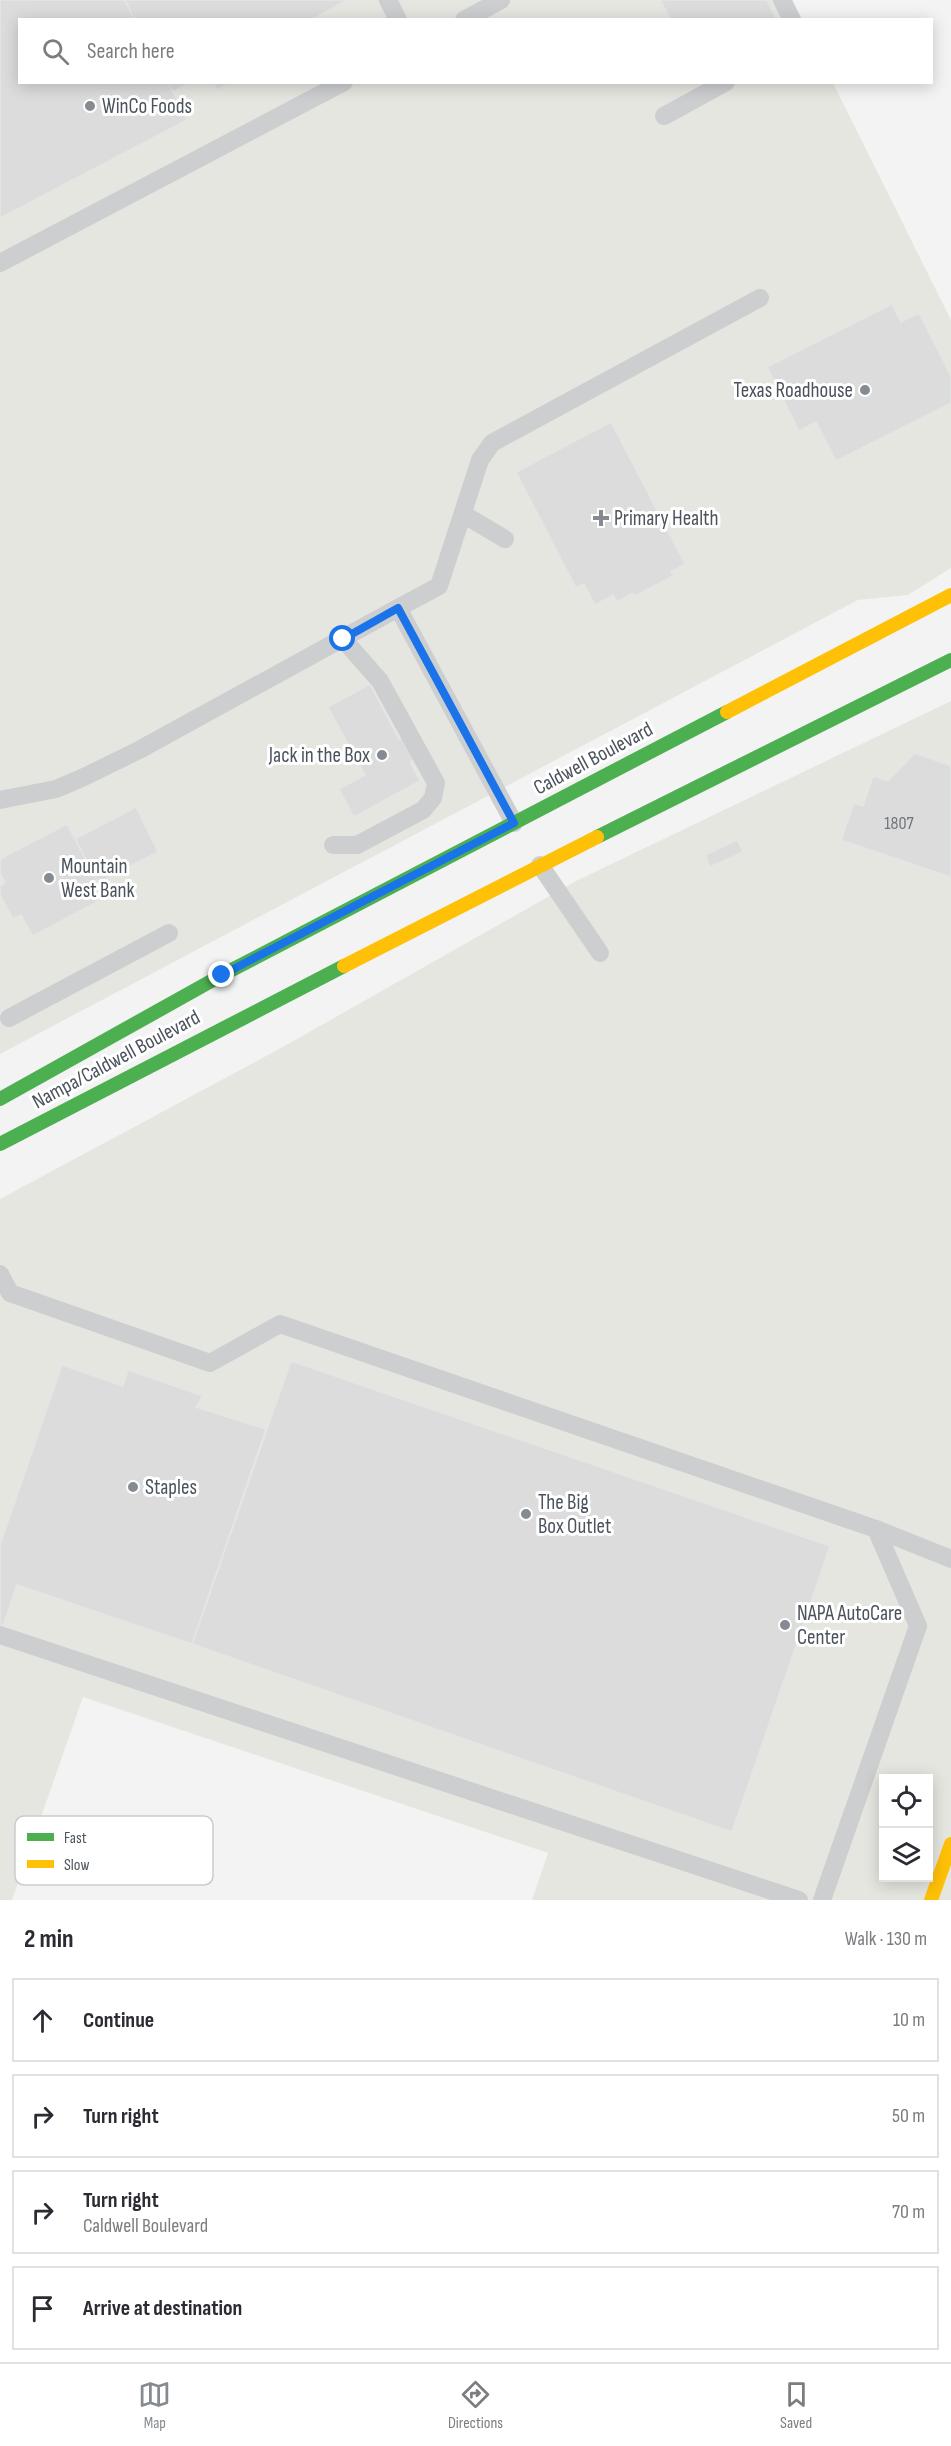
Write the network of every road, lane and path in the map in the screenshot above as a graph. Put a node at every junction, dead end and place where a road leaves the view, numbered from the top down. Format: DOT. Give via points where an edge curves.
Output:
graph roads {
  1 [pos="387,0"];
  2 [pos="501,0"];
  3 [pos="782,0"];
  4 [pos="397,18"];
  5 [pos="468,18"];
  6 [pos="791,18"];
  7 [pos="340,84"];
  8 [pos="722,84"];
  9 [pos="664,116"];
  10 [pos="0,263"];
  11 [pos="760,298"];
  12 [pos="463,514"];
  13 [pos="505,539"];
  14 [pos="951,595"];
  15 [pos="398,608"];
  16 [pos="343,639"];
  17 [pos="951,660"];
  18 [pos="0,800"];
  19 [pos="514,823"];
  20 [pos="333,845"];
  21 [pos="540,865"];
  22 [pos="169,933"];
  23 [pos="600,953"];
  24 [pos="222,975"];
  25 [pos="9,1018"];
  26 [pos="0,1099"];
  27 [pos="0,1143"];
  28 [pos="0,1274"];
  29 [pos="876,1529"];
  30 [pos="951,1559"];
  31 [pos="0,1635"];
  32 [pos="951,1844"];
  33 [pos="799,1900"];
  34 [pos="822,1900"];
  35 [pos="931,1900"];
  1 -- 4 [label="lane"];
  2 -- 5 [label="lane"];
  3 -- 6 [label="lane"];
  7 -- 10 [label="lane"];
  8 -- 9 [label="lane"];
  11 -- 12 [label="lane" via="492,443 480,460"];
  12 -- 13 [label="lane"];
  12 -- 15 [label="lane" via="439,586"];
  14 -- 19 [label="main road, Caldwell Boulevard"];
  15 -- 16 [label="lane"];
  15 -- 19 [label="lane"];
  16 -- 18 [label="lane" via="84,777 56,789"];
  16 -- 20 [label="lane" via="380,681 436,783 433,798 423,810 357,845"];
  17 -- 21 [label="main road"];
  19 -- 24 [label="main road, Caldwell Boulevard"];
  21 -- 23 [label="lane"];
  21 -- 27 [label="main road, Nampa/Caldwell Boulevard"];
  22 -- 25 [label="lane"];
  24 -- 26 [label="main road, Nampa/Caldwell Boulevard"];
  28 -- 29 [label="lane" via="10,1293 210,1363 280,1324"];
  29 -- 30 [label="lane"];
  29 -- 34 [label="lane" via="918,1626"];
  31 -- 33 [label="lane"];
  32 -- 35 [label="main road"];
}
